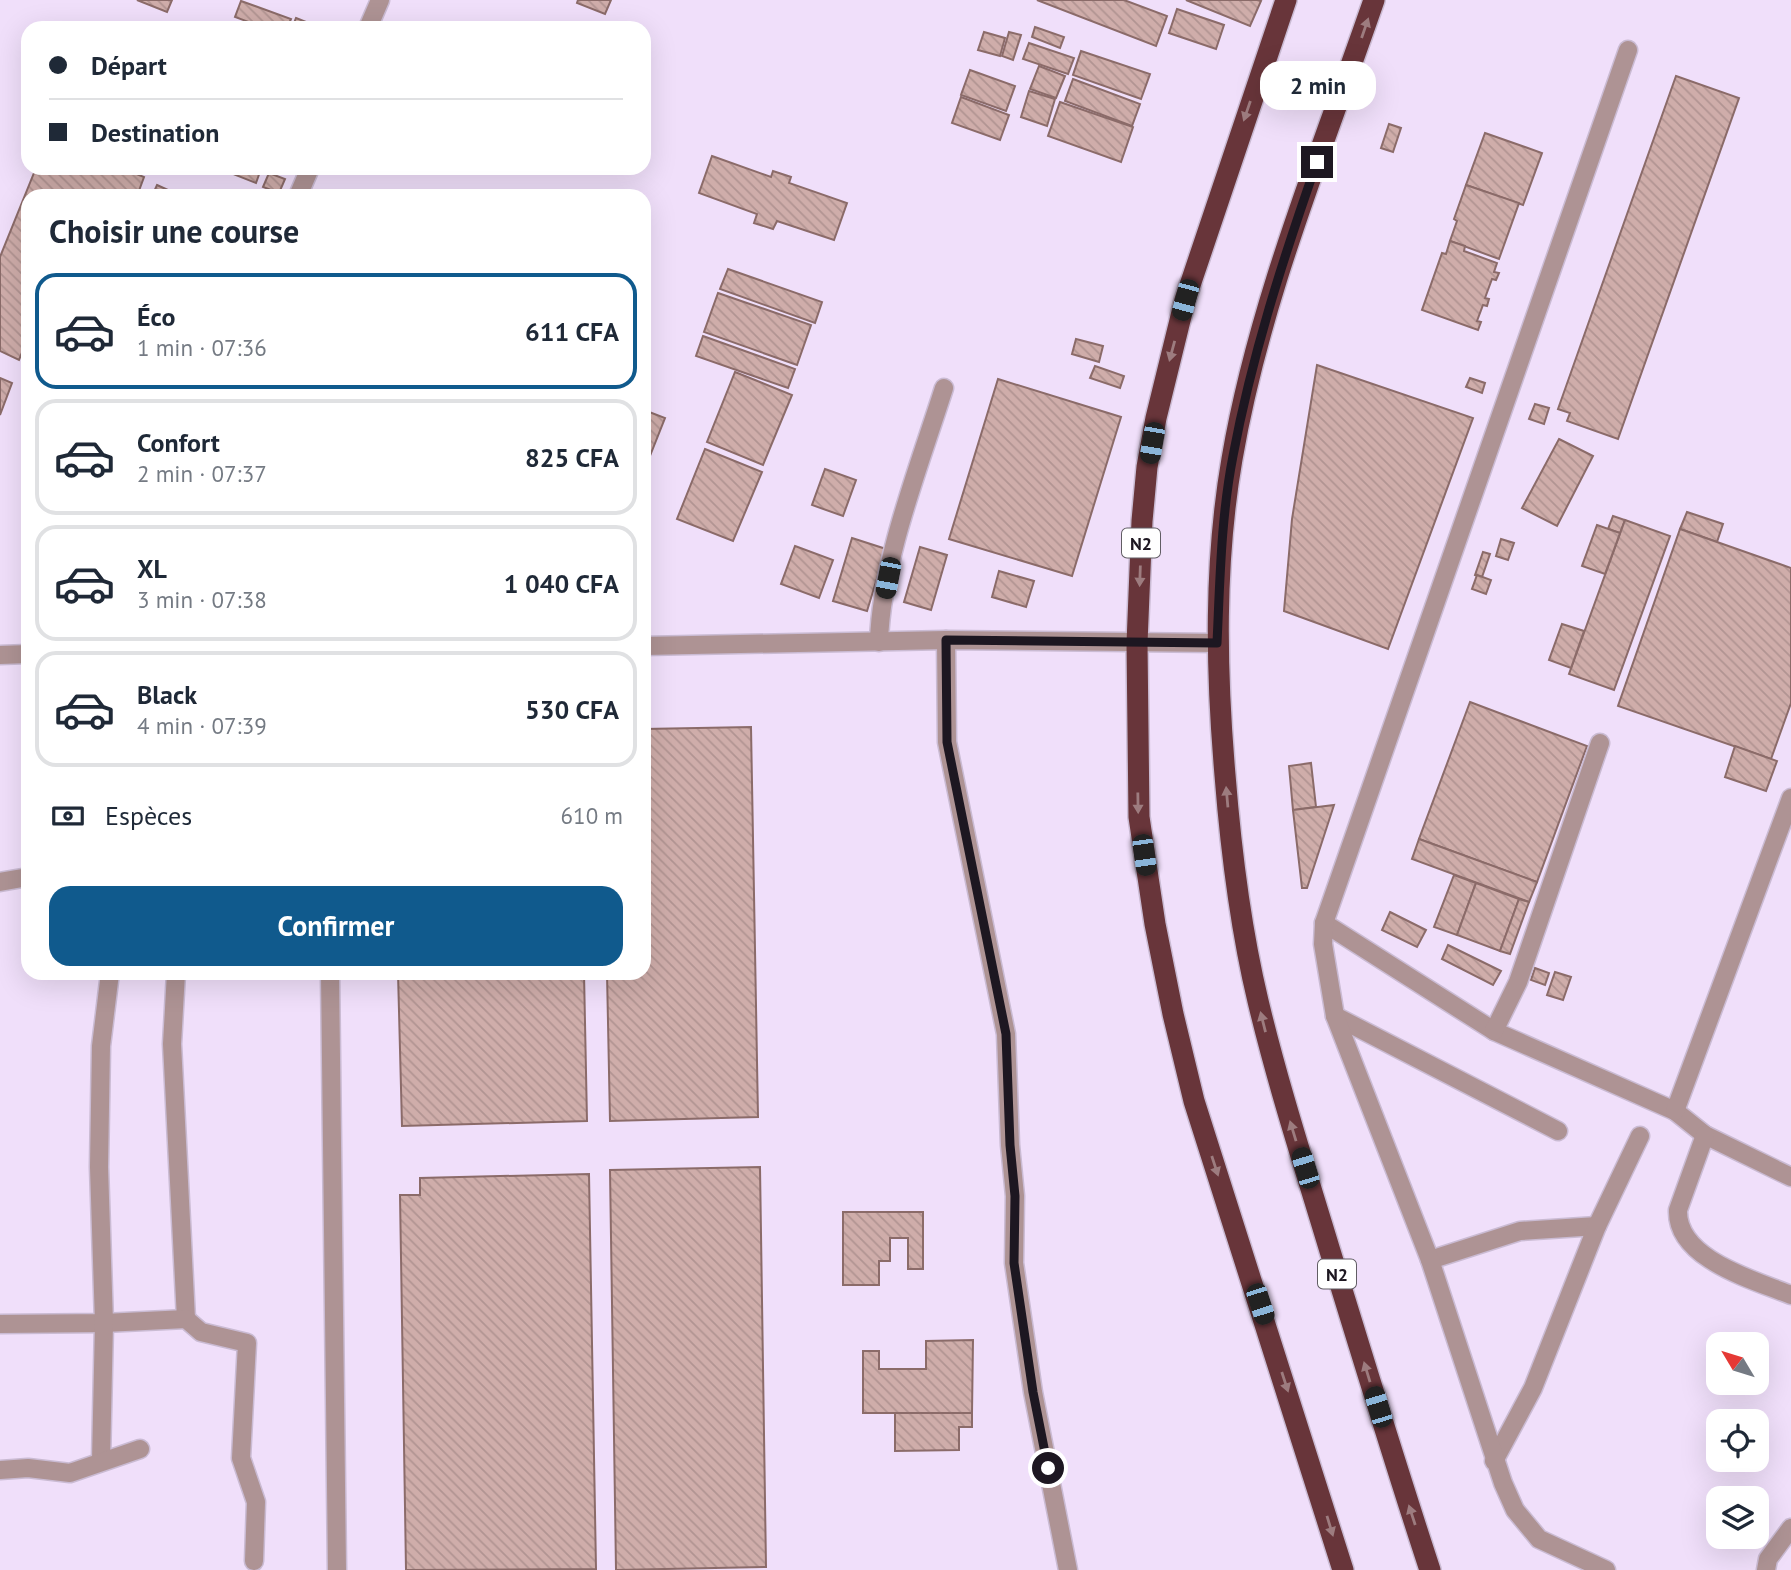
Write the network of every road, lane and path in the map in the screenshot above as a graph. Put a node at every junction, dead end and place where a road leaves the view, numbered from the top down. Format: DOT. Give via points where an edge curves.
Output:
graph roads {
  1 [pos="380,0"];
  2 [pos="1286,0"];
  3 [pos="1374,0"];
  4 [pos="371,21"];
  5 [pos="1628,50"];
  6 [pos="944,388"];
  7 [pos="946,640"];
  8 [pos="878,642"];
  9 [pos="1137,643"];
  10 [pos="1217,643"];
  11 [pos="651,646"];
  12 [pos="0,654"];
  13 [pos="21,654"];
  14 [pos="1600,743"];
  15 [pos="1791,799"];
  16 [pos="21,878"];
  17 [pos="0,881"];
  18 [pos="1324,923"];
  19 [pos="109,980"];
  20 [pos="176,980"];
  21 [pos="330,980"];
  22 [pos="1335,1016"];
  23 [pos="1494,1031"];
  24 [pos="1675,1111"];
  25 [pos="1558,1131"];
  26 [pos="1705,1135"];
  27 [pos="1640,1136"];
  28 [pos="1791,1177"];
  29 [pos="1597,1226"];
  30 [pos="1430,1260"];
  31 [pos="1791,1295"];
  32 [pos="186,1319"];
  33 [pos="104,1323"];
  34 [pos="0,1324"];
  35 [pos="140,1449"];
  36 [pos="102,1461"];
  37 [pos="1494,1461"];
  38 [pos="0,1470"];
  39 [pos="1791,1528"];
  40 [pos="254,1561"];
  41 [pos="337,1570"];
  42 [pos="1068,1570"];
  43 [pos="1343,1570"];
  44 [pos="1430,1570"];
  45 [pos="1606,1570"];
  46 [pos="1766,1570"];
  1 -- 4 [label="street"];
  2 -- 9 [label="highway, N2, one-way" via="1200,253 1168,363 1147,467"];
  10 -- 3 [label="highway, N2, one-way" via="1223,526 1246,394 1289,244"];
  5 -- 18 [label="street"];
  6 -- 8 [label="street" via="900,532"];
  7 -- 8 [label="street"];
  7 -- 9 [label="street"];
  7 -- 42 [label="street" via="947,742 1006,1034 1014,1263 1033,1392"];
  8 -- 11 [label="street"];
  9 -- 10 [label="street"];
  9 -- 43 [label="highway, N2, one-way" via="1139,817 1173,1014 1194,1101"];
  44 -- 10 [label="highway, N2, one-way" via="1280,1088 1257,998 1229,824"];
  12 -- 13 [label="street"];
  14 -- 23 [label="street" via="1518,982"];
  15 -- 24 [label="street"];
  16 -- 17 [label="street"];
  18 -- 22 [label="street"];
  18 -- 23 [label="street"];
  19 -- 33 [label="street" via="100,1086"];
  20 -- 32 [label="street" via="172,1044"];
  21 -- 41 [label="street"];
  22 -- 25 [label="street"];
  22 -- 30 [label="street"];
  23 -- 24 [label="street"];
  24 -- 26 [label="street"];
  26 -- 28 [label="street"];
  26 -- 31 [label="street" via="1677,1223 1710,1262"];
  27 -- 29 [label="street"];
  29 -- 30 [label="street" via="1520,1231"];
  29 -- 37 [label="street" via="1533,1388"];
  30 -- 37 [label="street"];
  32 -- 33 [label="street"];
  32 -- 40 [label="street" via="201,1332 247,1343 241,1458 256,1502"];
  33 -- 34 [label="street"];
  33 -- 36 [label="street"];
  35 -- 36 [label="street"];
  36 -- 38 [label="street" via="70,1473"];
  37 -- 45 [label="street" via="1515,1510 1539,1539"];
  39 -- 46 [label="street" via="1768,1559"];
}
